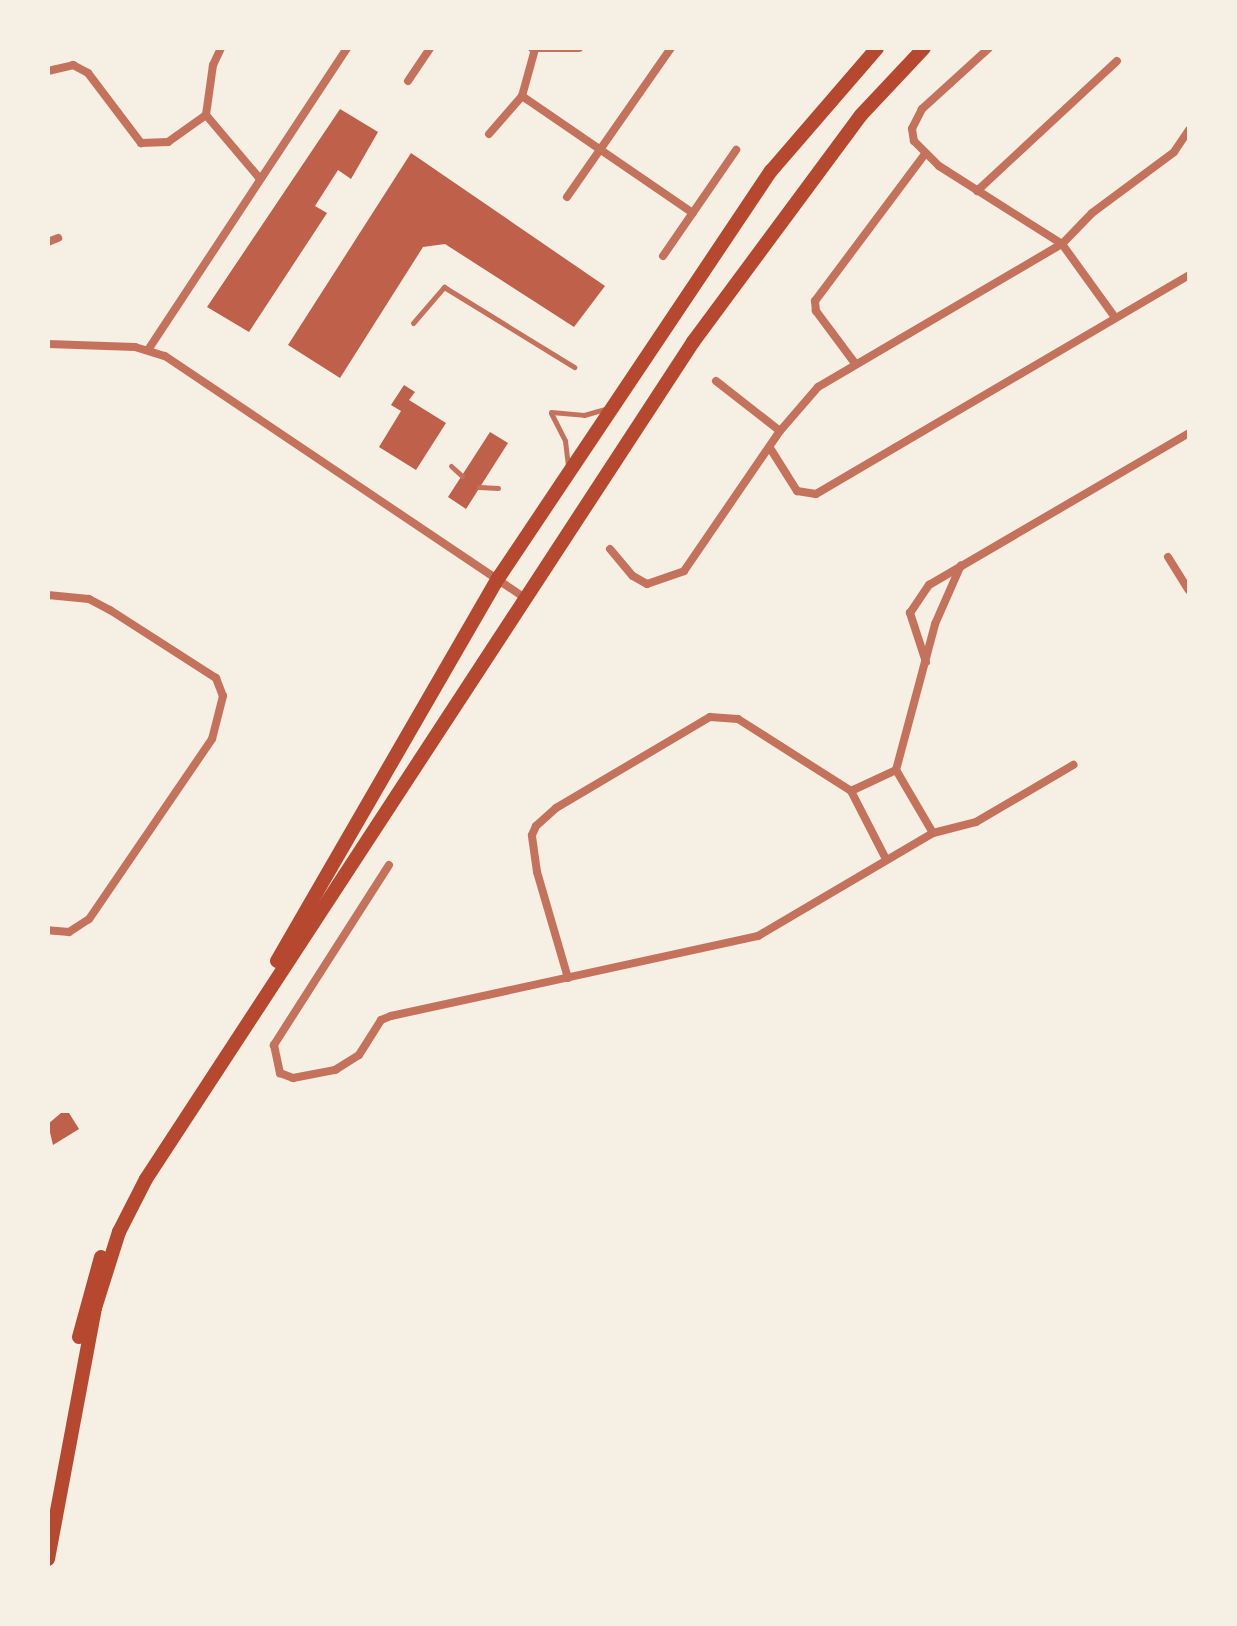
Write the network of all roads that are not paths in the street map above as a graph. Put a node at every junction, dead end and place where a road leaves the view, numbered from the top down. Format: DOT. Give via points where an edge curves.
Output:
graph roads {
  1 [pos="221,48"];
  2 [pos="347,48"];
  3 [pos="430,48"];
  4 [pos="579,48"];
  5 [pos="671,48"];
  6 [pos="877,48"];
  7 [pos="924,48"];
  8 [pos="989,48"];
  9 [pos="533,49"];
  10 [pos="1117,61"];
  11 [pos="48,71"];
  12 [pos="408,81"];
  13 [pos="522,96"];
  14 [pos="206,115"];
  15 [pos="1189,130"];
  16 [pos="489,134"];
  17 [pos="602,149"];
  18 [pos="736,150"];
  19 [pos="925,154"];
  20 [pos="260,179"];
  21 [pos="977,191"];
  22 [pos="567,197"];
  23 [pos="693,213"];
  24 [pos="58,238"];
  25 [pos="48,242"];
  26 [pos="1062,244"];
  27 [pos="663,256"];
  28 [pos="1189,275"];
  29 [pos="1114,316"];
  30 [pos="413,323"];
  31 [pos="48,344"];
  32 [pos="148,350"];
  33 [pos="854,362"];
  34 [pos="574,367"];
  35 [pos="716,381"];
  36 [pos="616,405"];
  37 [pos="780,431"];
  38 [pos="1189,433"];
  39 [pos="770,448"];
  40 [pos="451,466"];
  41 [pos="462,476"];
  42 [pos="569,476"];
  43 [pos="479,487"];
  44 [pos="498,488"];
  45 [pos="610,549"];
  46 [pos="1168,557"];
  47 [pos="962,564"];
  48 [pos="499,577"];
  49 [pos="1189,590"];
  50 [pos="48,595"];
  51 [pos="523,597"];
  52 [pos="926,662"];
  53 [pos="1073,765"];
  54 [pos="896,770"];
  55 [pos="851,791"];
  56 [pos="933,833"];
  57 [pos="886,859"];
  58 [pos="389,865"];
  59 [pos="48,930"];
  60 [pos="568,978"];
  61 [pos="48,1510"];
  62 [pos="48,1559"];
  1 -- 14 [label="street" via="213,65"];
  2 -- 20 [label="street"];
  3 -- 12 [label="street"];
  4 -- 9 [label="street"];
  5 -- 17 [label="street"];
  6 -- 36 [label="main road" via="771,171"];
  7 -- 51 [label="main road" via="861,115 775,226"];
  8 -- 19 [label="street" via="915,119 912,134"];
  9 -- 13 [label="street"];
  10 -- 21 [label="street"];
  11 -- 14 [label="street" via="73,65 88,73 141,143 168,142"];
  13 -- 16 [label="street"];
  13 -- 17 [label="street"];
  14 -- 20 [label="street"];
  15 -- 26 [label="street" via="1174,152 1092,213"];
  17 -- 22 [label="street"];
  17 -- 23 [label="street"];
  18 -- 23 [label="street"];
  19 -- 21 [label="street"];
  19 -- 33 [label="street" via="815,301 816,311"];
  20 -- 32 [label="street"];
  21 -- 26 [label="street"];
  23 -- 27 [label="street"];
  24 -- 25 [label="street"];
  26 -- 29 [label="street"];
  26 -- 33 [label="street"];
  28 -- 29 [label="street"];
  29 -- 39 [label="street" via="816,494 797,491"];
  30 -- 34 [label="lane" via="444,287"];
  31 -- 32 [label="street"];
  32 -- 48 [label="street" via="185,368"];
  33 -- 37 [label="street" via="811,393"];
  35 -- 37 [label="street"];
  36 -- 42 [label="main road"];
  36 -- 42 [label="lane" via="584,415 551,412 565,441"];
  37 -- 39 [label="street"];
  38 -- 47 [label="street"];
  39 -- 45 [label="street" via="684,571 647,584"];
  40 -- 41 [label="lane"];
  42 -- 48 [label="main road"];
  43 -- 44 [label="lane"];
  46 -- 49 [label="street"];
  47 -- 52 [label="street" via="945,598"];
  47 -- 52 [label="street" via="914,601 911,621"];
  48 -- 51 [label="street"];
  48 -- 61 [label="main road" via="275,964 129,1190 88,1294"];
  50 -- 59 [label="street" via="89,599 110,610 216,678 223,696 212,739 89,919 69,932"];
  51 -- 62 [label="main road" via="131,1207 95,1308"];
  52 -- 54 [label="street"];
  53 -- 56 [label="street" via="976,822"];
  54 -- 55 [label="street"];
  54 -- 56 [label="street"];
  55 -- 57 [label="street"];
  55 -- 60 [label="street" via="738,719 710,717 556,808 536,826 532,848"];
  56 -- 57 [label="street"];
  57 -- 60 [label="street" via="747,940"];
  58 -- 60 [label="street" via="274,1045 275,1067 293,1078 335,1070 359,1055 381,1020"];
}
